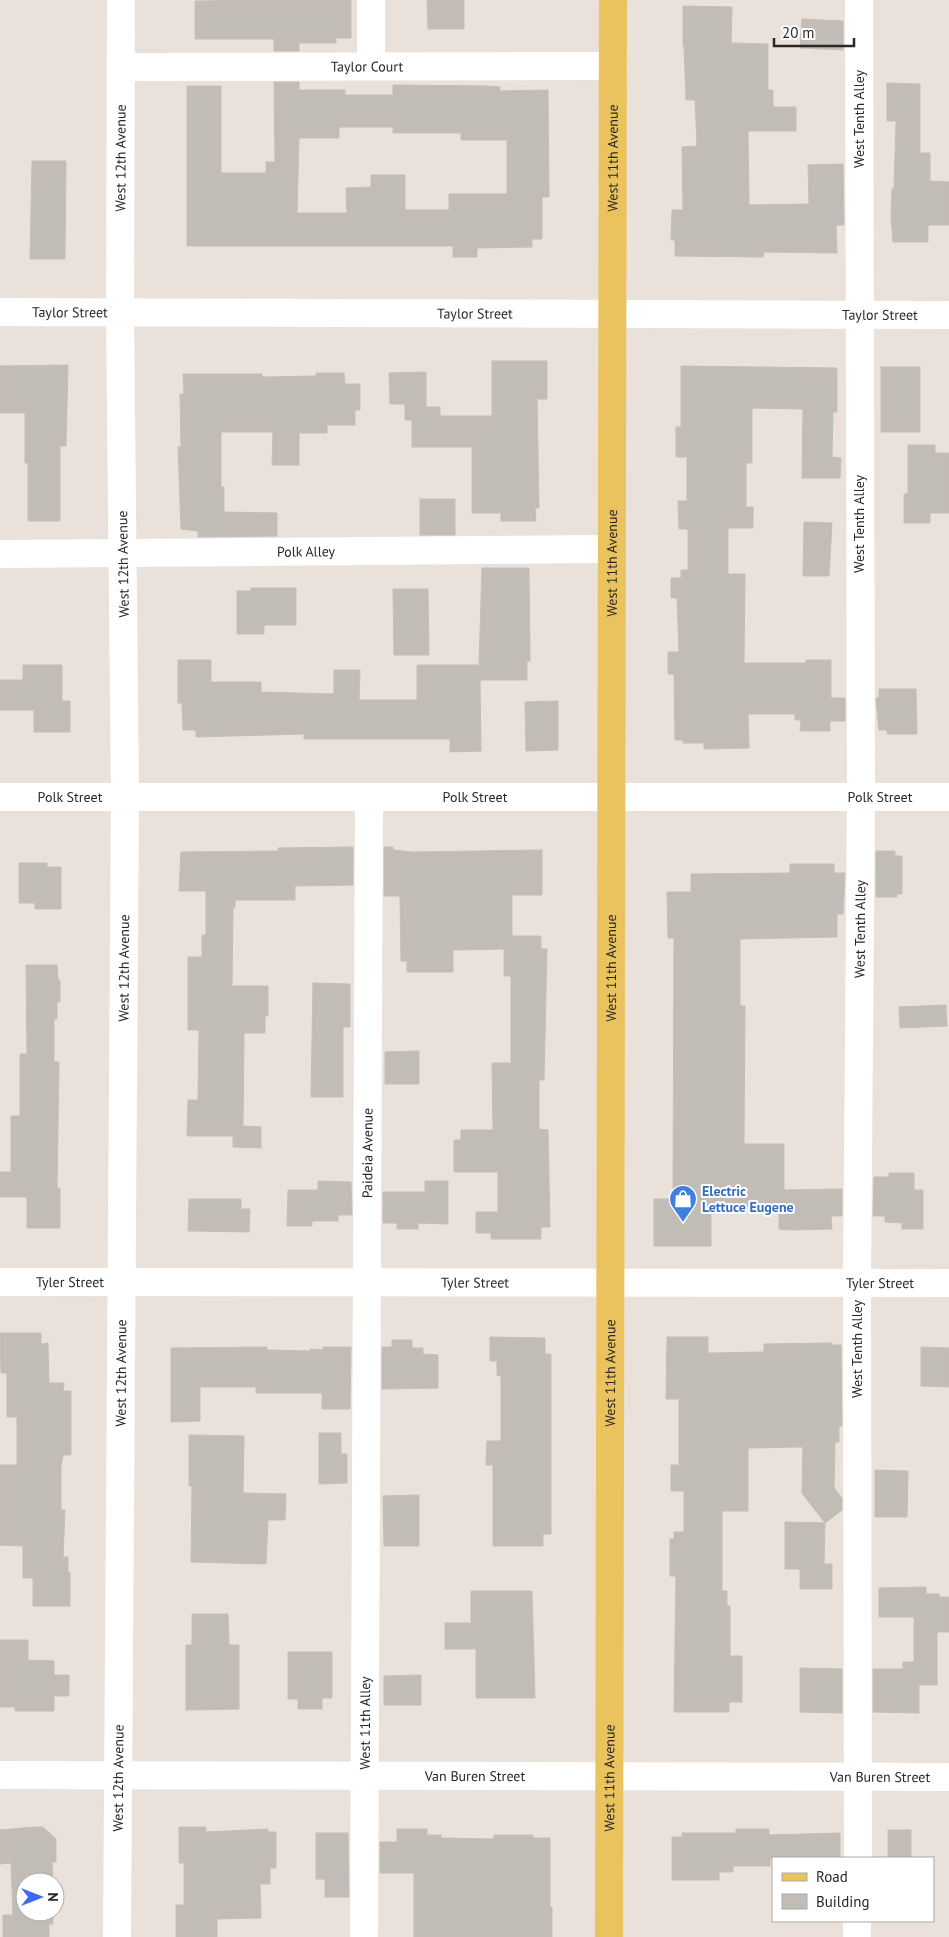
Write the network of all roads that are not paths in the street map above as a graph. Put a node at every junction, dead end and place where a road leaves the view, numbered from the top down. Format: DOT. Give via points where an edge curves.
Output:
graph roads {
  1 [pos="121,0"];
  2 [pos="371,0"];
  3 [pos="613,0"];
  4 [pos="859,0"];
  5 [pos="371,66"];
  6 [pos="613,66"];
  7 [pos="121,67"];
  8 [pos="0,312"];
  9 [pos="120,312"];
  10 [pos="612,314"];
  11 [pos="858,314"];
  12 [pos="949,315"];
  13 [pos="612,549"];
  14 [pos="0,554"];
  15 [pos="122,555"];
  16 [pos="0,797"];
  17 [pos="369,797"];
  18 [pos="611,797"];
  19 [pos="861,797"];
  20 [pos="949,797"];
  21 [pos="125,798"];
  22 [pos="122,1281"];
  23 [pos="0,1282"];
  24 [pos="368,1282"];
  25 [pos="856,1283"];
  26 [pos="949,1283"];
  27 [pos="611,1284"];
  28 [pos="365,1509"];
  29 [pos="0,1775"];
  30 [pos="610,1775"];
  31 [pos="118,1776"];
  32 [pos="364,1776"];
  33 [pos="858,1777"];
  34 [pos="949,1777"];
  35 [pos="858,1857"];
  36 [pos="857,1922"];
  37 [pos="117,1937"];
  38 [pos="364,1937"];
  39 [pos="609,1937"];
  40 [pos="857,1937"];
  1 -- 7 [label="street, West 12th Avenue"];
  2 -- 5 [label="street"];
  3 -- 6 [label="main road, West 11th Avenue"];
  4 -- 11 [label="street, West Tenth Alley"];
  5 -- 6 [label="street, Taylor Court"];
  5 -- 7 [label="street, Taylor Court"];
  6 -- 10 [label="main road, West 11th Avenue"];
  7 -- 9 [label="street, West 12th Avenue"];
  8 -- 9 [label="street, Taylor Street"];
  9 -- 10 [label="street, Taylor Street"];
  9 -- 15 [label="street, West 12th Avenue"];
  10 -- 11 [label="street, Taylor Street"];
  10 -- 13 [label="main road, West 11th Avenue"];
  11 -- 12 [label="street, Taylor Street"];
  11 -- 19 [label="street, West Tenth Alley"];
  13 -- 15 [label="street, Polk Alley"];
  13 -- 18 [label="main road, West 11th Avenue"];
  14 -- 15 [label="street, Polk Alley"];
  15 -- 21 [label="street, West 12th Avenue"];
  16 -- 21 [label="street, Polk Street"];
  17 -- 18 [label="street, Polk Street"];
  17 -- 21 [label="street, Polk Street"];
  17 -- 24 [label="street, Paideia Avenue"];
  18 -- 19 [label="street, Polk Street"];
  18 -- 27 [label="main road, West 11th Avenue"];
  19 -- 20 [label="street, Polk Street"];
  19 -- 25 [label="street, West Tenth Alley"];
  21 -- 22 [label="street, West 12th Avenue"];
  22 -- 23 [label="street, Tyler Street"];
  22 -- 24 [label="street, Tyler Street"];
  22 -- 31 [label="street, West 12th Avenue"];
  24 -- 27 [label="street, Tyler Street"];
  24 -- 28 [label="street, Paideia Avenue"];
  25 -- 26 [label="street, Tyler Street"];
  25 -- 27 [label="street, Tyler Street"];
  25 -- 33 [label="street, West Tenth Alley"];
  27 -- 30 [label="main road, West 11th Avenue"];
  28 -- 32 [label="street, West 11th Alley"];
  29 -- 31 [label="street, Van Buren Street"];
  30 -- 32 [label="street, Van Buren Street"];
  30 -- 33 [label="street, Van Buren Street"];
  30 -- 39 [label="main road, West 11th Avenue"];
  31 -- 32 [label="street, Van Buren Street"];
  31 -- 37 [label="street, West 12th Avenue"];
  32 -- 38 [label="street, West 11th Alley"];
  33 -- 34 [label="street, Van Buren Street"];
  33 -- 35 [label="street, West Tenth Alley"];
  36 -- 40 [label="street"];
}
